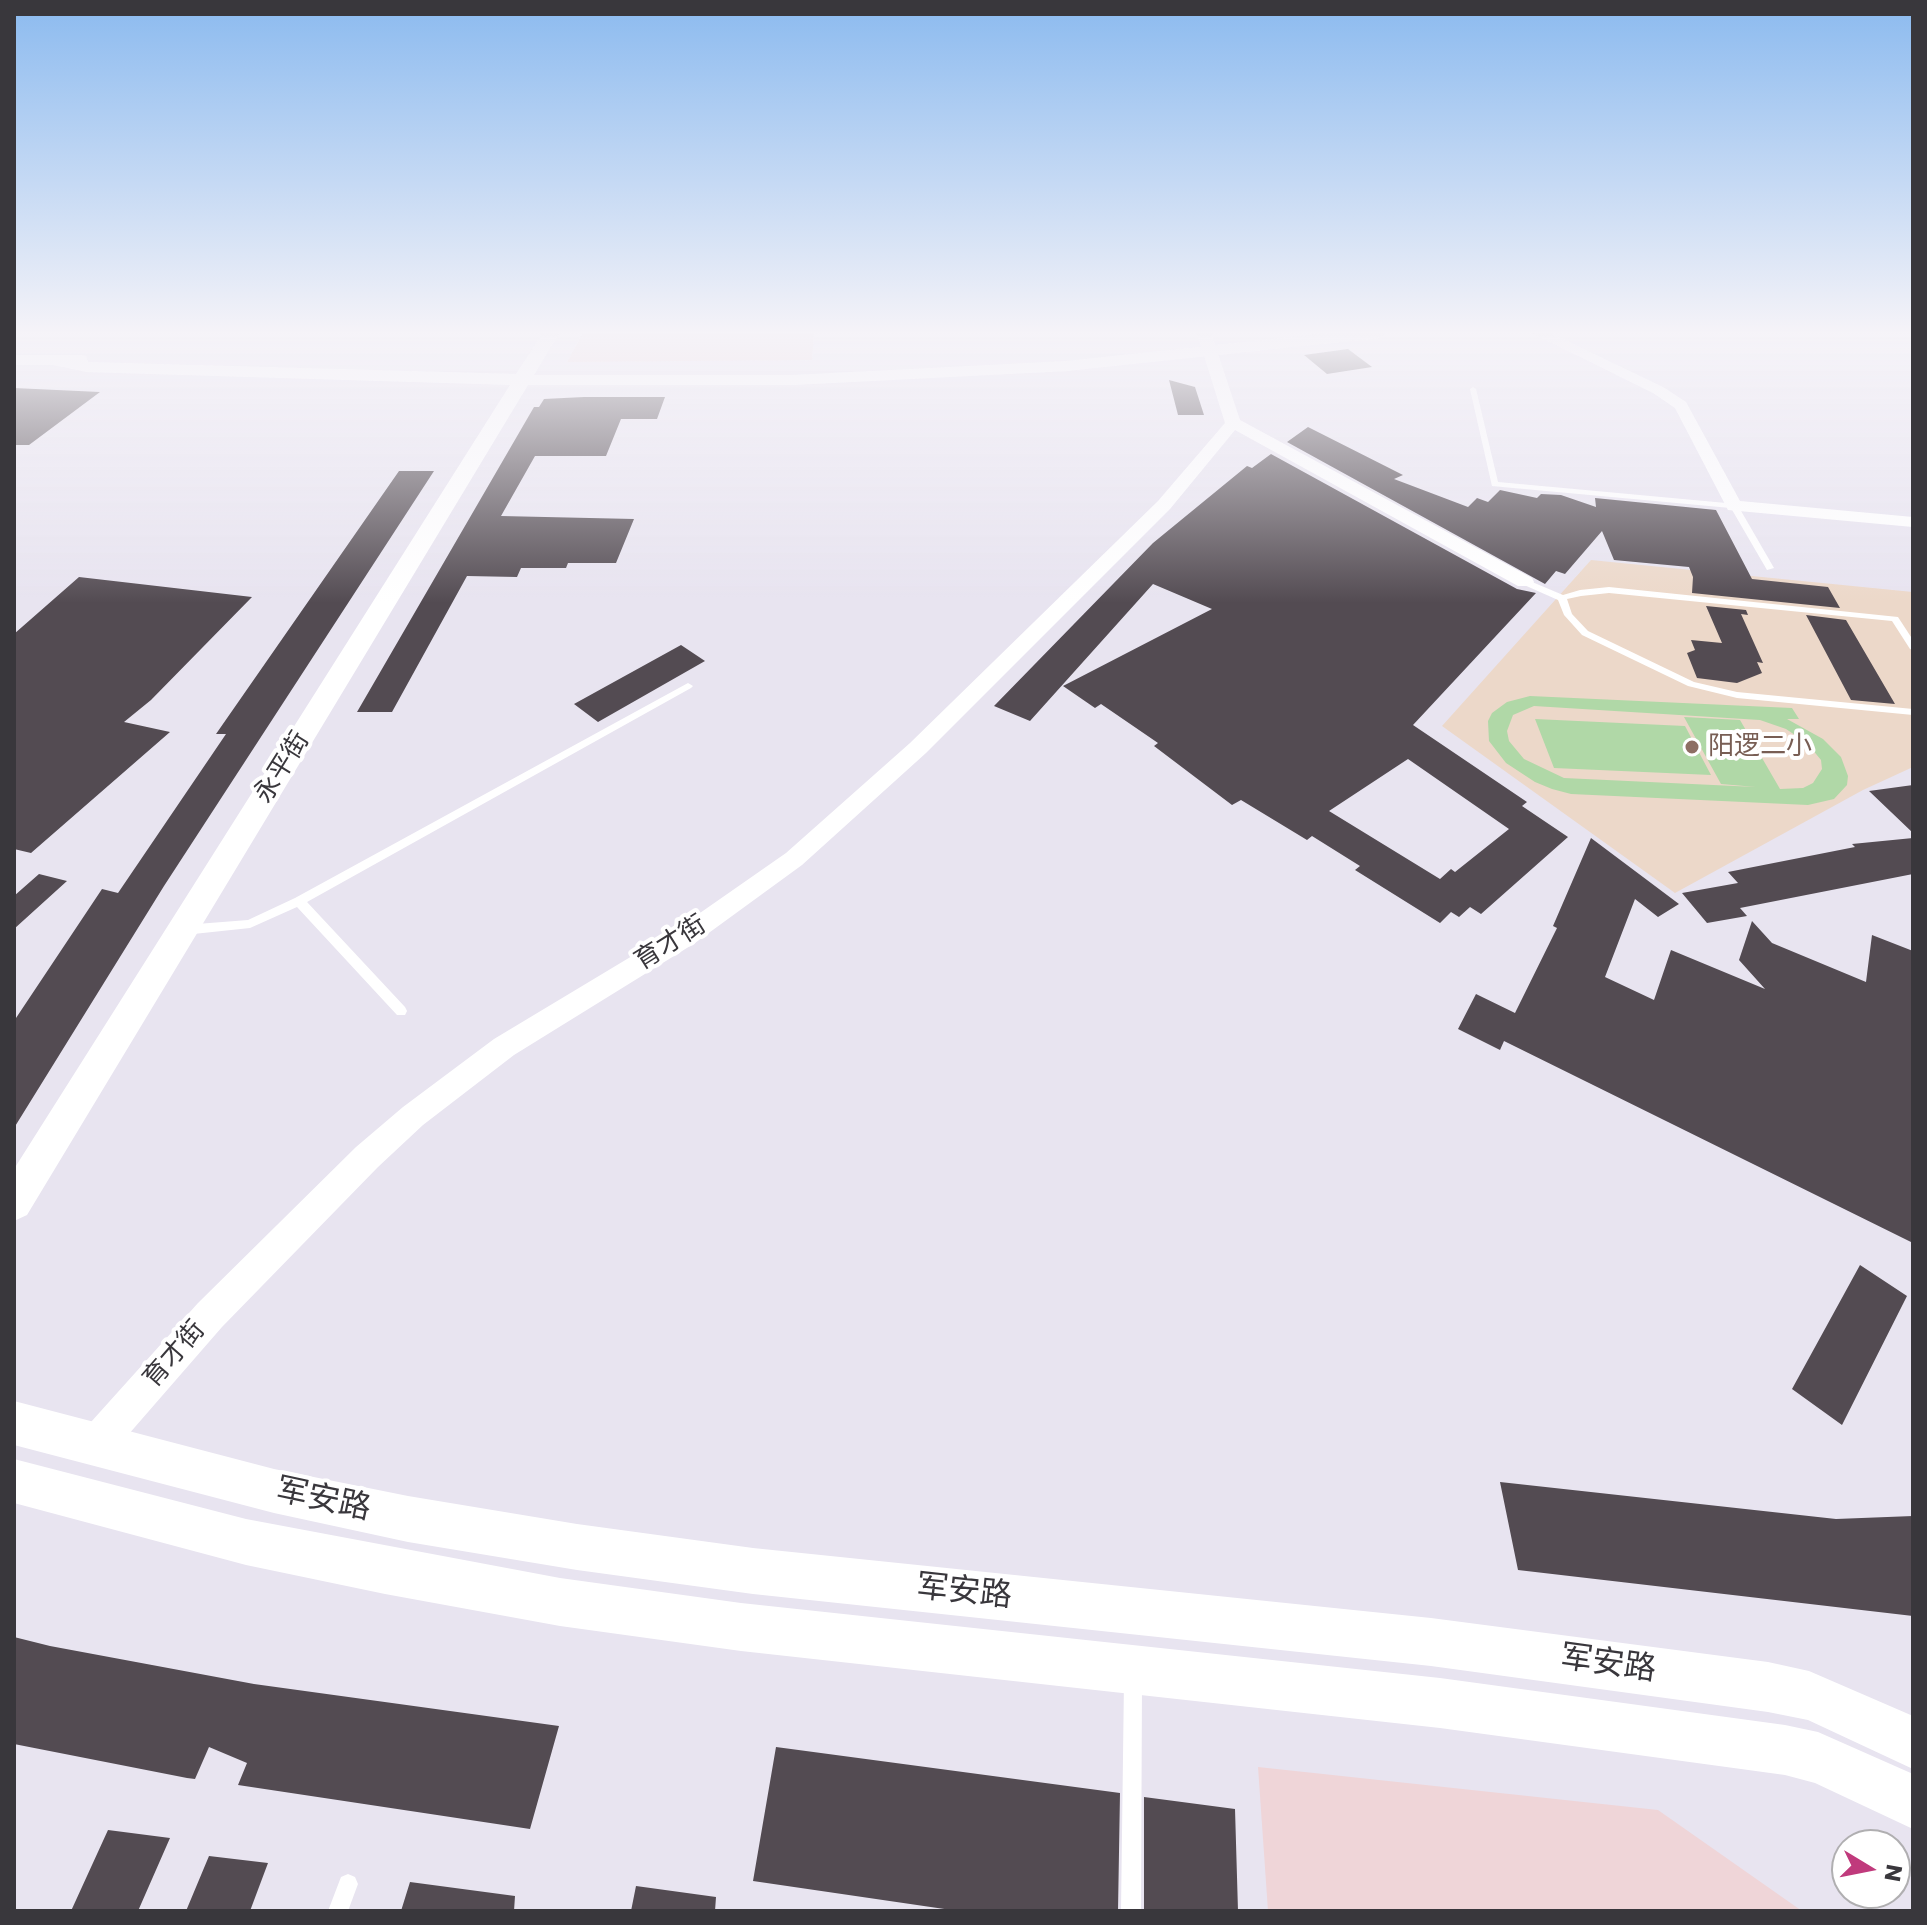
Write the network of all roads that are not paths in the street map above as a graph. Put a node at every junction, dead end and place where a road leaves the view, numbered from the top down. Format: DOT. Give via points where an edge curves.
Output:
graph roads {
  1 [pos="497,423"];
  2 [pos="1233,423"];
  3 [pos="1481,423"];
  4 [pos="1690,423"];
  5 [pos="1734,506"];
  6 [pos="1913,522"];
  7 [pos="1770,568"];
  8 [pos="1525,582"];
  9 [pos="1562,598"];
  10 [pos="1913,647"];
  11 [pos="688,686"];
  12 [pos="1913,712"];
  13 [pos="299,901"];
  14 [pos="183,930"];
  15 [pos="401,1011"];
  16 [pos="14,1203"];
  17 [pos="14,1423"];
  18 [pos="95,1445"];
  19 [pos="14,1481"];
  20 [pos="1133,1669"];
  21 [pos="1913,1744"];
  22 [pos="1913,1803"];
  23 [pos="348,1884"];
  24 [pos="338,1911"];
  25 [pos="1131,1911"];
  1 -- 14 [label="street, 永平街"];
  2 -- 8 [label="street"];
  2 -- 18 [label="street, 育才街" via="1164,505 918,748 794,859 686,936 504,1047 367,1157 210,1315"];
  3 -- 5 [label="lane" via="1495,484"];
  4 -- 5 [label="street"];
  5 -- 6 [label="street"];
  5 -- 7 [label="lane"];
  8 -- 9 [label="lane"];
  9 -- 10 [label="lane" via="1609,590 1895,619"];
  9 -- 12 [label="lane" via="1568,615 1585,633 1699,686 1814,705"];
  11 -- 13 [label="lane"];
  13 -- 14 [label="lane" via="250,924"];
  13 -- 15 [label="lane"];
  14 -- 16 [label="street, 永平街"];
  17 -- 18 [label="street, 军安路"];
  18 -- 21 [label="street, 军安路" via="274,1491 577,1547 753,1571 1431,1642 1768,1687 1809,1696"];
  19 -- 20 [label="street, 军安路" via="246,1542 560,1602"];
  20 -- 22 [label="street, 军安路" via="1440,1703 1785,1750 1818,1758"];
  20 -- 25 [label="lane"];
  23 -- 24 [label="lane"];
}
